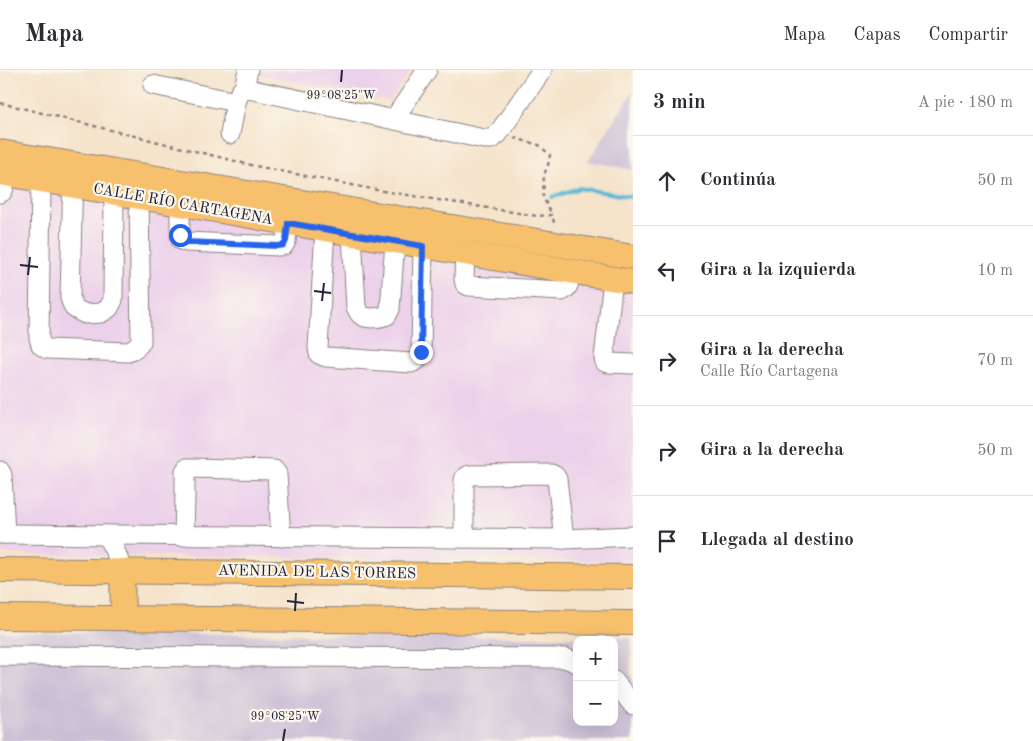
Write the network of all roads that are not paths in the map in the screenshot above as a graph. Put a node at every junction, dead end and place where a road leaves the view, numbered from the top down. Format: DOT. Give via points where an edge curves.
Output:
graph roads {
  1 [pos="427,70"];
  2 [pos="542,70"];
  3 [pos="152,85"];
  4 [pos="243,87"];
  5 [pos="394,119"];
  6 [pos="230,134"];
  7 [pos="1,173"];
  8 [pos="73,175"];
  9 [pos="42,180"];
  10 [pos="114,193"];
  11 [pos="139,197"];
  12 [pos="180,204"];
  13 [pos="352,222"];
  14 [pos="288,223"];
  15 [pos="325,229"];
  16 [pos="396,241"];
  17 [pos="423,246"];
  18 [pos="465,253"];
  19 [pos="630,257"];
  20 [pos="569,271"];
  21 [pos="624,281"];
  22 [pos="633,364"];
  23 [pos="0,471"];
  24 [pos="2,534"];
  25 [pos="106,535"];
  26 [pos="184,536"];
  27 [pos="633,536"];
  28 [pos="281,537"];
  29 [pos="464,538"];
  30 [pos="564,539"];
  31 [pos="0,570"];
  32 [pos="122,571"];
  33 [pos="633,577"];
  34 [pos="0,617"];
  35 [pos="123,618"];
  36 [pos="633,623"];
  37 [pos="0,656"];
  38 [pos="573,661"];
  39 [pos="618,686"];
  40 [pos="633,705"];
  1 -- 5 [label="street"];
  2 -- 5 [label="street" via="495,136 484,139"];
  3 -- 4 [label="street"];
  4 -- 5 [label="street"];
  4 -- 6 [label="street"];
  7 -- 8 [label="main road, CALLE RÍO CARTAGENA"];
  7 -- 9 [label="main road, CALLE RÍO CARTAGENA"];
  8 -- 9 [label="main road, CALLE RÍO CARTAGENA"];
  8 -- 10 [label="main road, CALLE RÍO CARTAGENA"];
  8 -- 10 [label="street" via="70,298 74,308 85,314 101,313 113,300"];
  8 -- 13 [label="main road, CALLE RÍO CARTAGENA"];
  9 -- 11 [label="street" via="39,338 47,349 128,352 135,350 141,342"];
  10 -- 11 [label="main road, CALLE RÍO CARTAGENA"];
  11 -- 12 [label="main road, CALLE RÍO CARTAGENA"];
  12 -- 14 [label="main road, CALLE RÍO CARTAGENA"];
  12 -- 14 [label="street" via="180,235 186,242 279,246 286,241"];
  13 -- 15 [label="main road, CALLE RÍO CARTAGENA"];
  13 -- 16 [label="main road, CALLE RÍO CARTAGENA"];
  13 -- 16 [label="street" via="356,306 364,317 380,318 390,309"];
  13 -- 19 [label="main road, CALLE RÍO CARTAGENA" via="559,245"];
  14 -- 15 [label="main road, CALLE RÍO CARTAGENA"];
  15 -- 17 [label="street" via="318,348 319,354 326,357 411,363 417,360 421,352"];
  16 -- 17 [label="main road, CALLE RÍO CARTAGENA"];
  17 -- 18 [label="main road, CALLE RÍO CARTAGENA"];
  18 -- 20 [label="main road, CALLE RÍO CARTAGENA"];
  18 -- 20 [label="street" via="464,279 469,286 562,291 569,285"];
  19 -- 21 [label="street"];
  20 -- 21 [label="main road, CALLE RÍO CARTAGENA"];
  21 -- 22 [label="street" via="604,358 609,363"];
  23 -- 24 [label="street"];
  24 -- 25 [label="street"];
  25 -- 26 [label="street"];
  25 -- 32 [label="street"];
  26 -- 28 [label="street"];
  26 -- 28 [label="street" via="185,471 191,468 274,470 277,474"];
  27 -- 30 [label="street"];
  28 -- 29 [label="street"];
  29 -- 30 [label="street"];
  29 -- 30 [label="street" via="465,477 551,474 557,479"];
  31 -- 32 [label="main road, AVENIDA DE LAS TORRES"];
  32 -- 33 [label="main road, AVENIDA DE LAS TORRES"];
  32 -- 35 [label="main road"];
  34 -- 35 [label="main road"];
  35 -- 36 [label="main road"];
  37 -- 38 [label="street" via="565,658"];
  39 -- 40 [label="street"];
}
